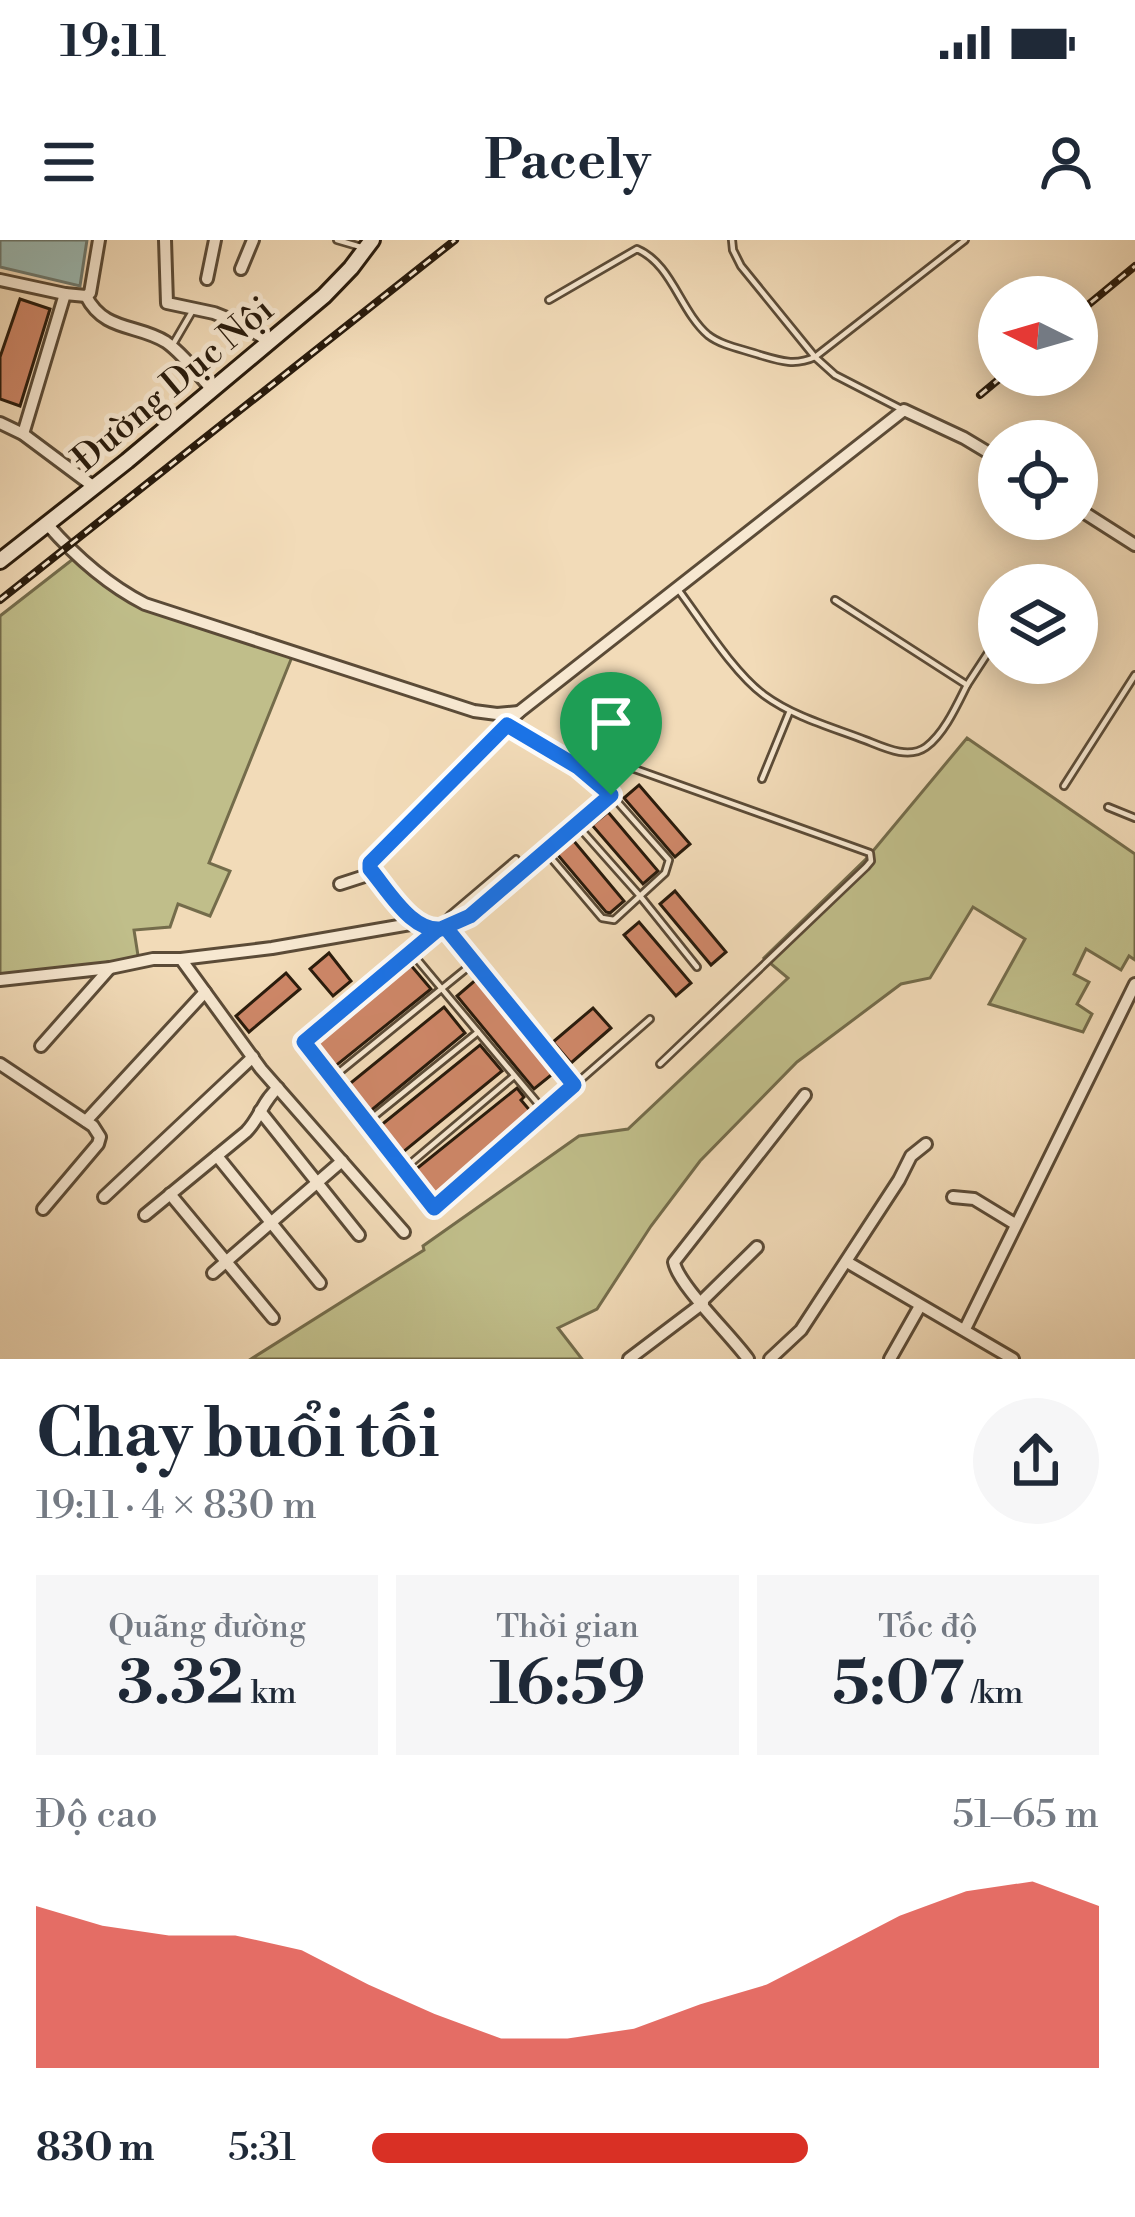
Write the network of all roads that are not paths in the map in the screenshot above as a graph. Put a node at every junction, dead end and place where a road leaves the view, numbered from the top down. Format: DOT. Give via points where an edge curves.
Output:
graph roads {
  1 [pos="98,240"];
  2 [pos="165,240"];
  3 [pos="215,240"];
  4 [pos="253,240"];
  5 [pos="337,240"];
  6 [pos="732,240"];
  7 [pos="965,240"];
  8 [pos="369,244"];
  9 [pos="241,269"];
  10 [pos="207,279"];
  11 [pos="0,280"];
  12 [pos="65,294"];
  13 [pos="86,296"];
  14 [pos="549,300"];
  15 [pos="194,309"];
  16 [pos="270,342"];
  17 [pos="172,346"];
  18 [pos="814,357"];
  19 [pos="212,390"];
  20 [pos="904,410"];
  21 [pos="0,423"];
  22 [pos="23,434"];
  23 [pos="978,447"];
  24 [pos="94,487"];
  25 [pos="1098,521"];
  26 [pos="47,524"];
  27 [pos="1135,545"];
  28 [pos="0,561"];
  29 [pos="676,589"];
  30 [pos="835,600"];
  31 [pos="978,669"];
  32 [pos="1135,675"];
  33 [pos="967,686"];
  34 [pos="790,711"];
  35 [pos="519,712"];
  36 [pos="507,725"];
  37 [pos="550,749"];
  38 [pos="762,779"];
  39 [pos="1064,786"];
  40 [pos="611,795"];
  41 [pos="1108,808"];
  42 [pos="1135,818"];
  43 [pos="577,825"];
  44 [pos="546,851"];
  45 [pos="516,859"];
  46 [pos="374,873"];
  47 [pos="340,884"];
  48 [pos="640,896"];
  49 [pos="416,923"];
  50 [pos="446,928"];
  51 [pos="436,931"];
  52 [pos="411,952"];
  53 [pos="181,959"];
  54 [pos="473,963"];
  55 [pos="697,967"];
  56 [pos="110,968"];
  57 [pos="0,980"];
  58 [pos="1135,984"];
  59 [pos="441,989"];
  60 [pos="205,992"];
  61 [pos="650,1018"];
  62 [pos="478,1032"];
  63 [pos="41,1046"];
  64 [pos="253,1057"];
  65 [pos="0,1064"];
  66 [pos="660,1064"];
  67 [pos="514,1076"];
  68 [pos="332,1078"];
  69 [pos="574,1085"];
  70 [pos="278,1088"];
  71 [pos="805,1095"];
  72 [pos="260,1111"];
  73 [pos="545,1112"];
  74 [pos="86,1121"];
  75 [pos="367,1122"];
  76 [pos="926,1144"];
  77 [pos="217,1156"];
  78 [pos="342,1161"];
  79 [pos="404,1169"];
  80 [pos="316,1183"];
  81 [pos="170,1194"];
  82 [pos="104,1197"];
  83 [pos="953,1197"];
  84 [pos="43,1209"];
  85 [pos="145,1215"];
  86 [pos="271,1222"];
  87 [pos="1015,1224"];
  88 [pos="404,1232"];
  89 [pos="359,1235"];
  90 [pos="757,1247"];
  91 [pos="226,1262"];
  92 [pos="847,1262"];
  93 [pos="213,1273"];
  94 [pos="320,1283"];
  95 [pos="702,1303"];
  96 [pos="920,1306"];
  97 [pos="273,1318"];
  98 [pos="964,1329"];
  99 [pos="629,1359"];
  100 [pos="748,1359"];
  101 [pos="770,1359"];
  102 [pos="890,1359"];
  103 [pos="1013,1359"];
  1 -- 13 [label="street"];
  2 -- 15 [label="street" via="167,303"];
  3 -- 10 [label="street"];
  4 -- 9 [label="street"];
  5 -- 8 [label="lane"];
  6 -- 18 [label="lane" via="741,266"];
  7 -- 18 [label="lane"];
  8 -- 16 [label="street, Đường Dục Nội"];
  11 -- 12 [label="street"];
  12 -- 13 [label="street"];
  12 -- 22 [label="street"];
  13 -- 17 [label="street" via="105,318"];
  14 -- 18 [label="lane" via="637,249 710,337 788,362"];
  15 -- 16 [label="street"];
  15 -- 17 [label="lane"];
  16 -- 19 [label="street, Đường Dục Nội"];
  17 -- 19 [label="street"];
  18 -- 20 [label="lane"];
  19 -- 24 [label="street, Đường Dục Nội"];
  20 -- 23 [label="street"];
  20 -- 29 [label="street"];
  21 -- 22 [label="street"];
  22 -- 24 [label="street"];
  24 -- 26 [label="street, Đường Dục Nội"];
  25 -- 27 [label="street"];
  26 -- 28 [label="street, Đường Dục Nội"];
  26 -- 35 [label="street" via="145,604 474,711"];
  29 -- 34 [label="lane" via="745,677"];
  29 -- 35 [label="street"];
  30 -- 33 [label="lane"];
  31 -- 33 [label="lane"];
  32 -- 39 [label="lane"];
  33 -- 34 [label="lane" via="926,748 907,753"];
  34 -- 38 [label="lane"];
  35 -- 36 [label="street"];
  36 -- 37 [label="lane"];
  36 -- 46 [label="street" via="371,860"];
  37 -- 40 [label="lane"];
  37 -- 66 [label="lane" via="604,758 870,854 866,867"];
  40 -- 43 [label="lane"];
  40 -- 48 [label="lane" via="669,860"];
  41 -- 42 [label="lane"];
  43 -- 44 [label="lane"];
  43 -- 48 [label="lane"];
  44 -- 48 [label="lane" via="602,918 614,920"];
  44 -- 50 [label="lane"];
  45 -- 51 [label="lane"];
  46 -- 47 [label="street"];
  46 -- 49 [label="street"];
  48 -- 55 [label="lane"];
  49 -- 51 [label="lane"];
  49 -- 53 [label="street"];
  50 -- 51 [label="lane"];
  50 -- 54 [label="lane"];
  51 -- 52 [label="lane"];
  52 -- 59 [label="lane"];
  52 -- 68 [label="lane" via="304,1042"];
  53 -- 56 [label="street"];
  53 -- 60 [label="street"];
  54 -- 59 [label="lane"];
  54 -- 69 [label="lane"];
  56 -- 57 [label="street"];
  56 -- 63 [label="street"];
  58 -- 87 [label="street"];
  59 -- 62 [label="lane"];
  59 -- 68 [label="lane"];
  60 -- 64 [label="street"];
  60 -- 74 [label="street"];
  61 -- 69 [label="lane"];
  62 -- 67 [label="lane"];
  62 -- 75 [label="lane"];
  64 -- 70 [label="street"];
  64 -- 82 [label="street"];
  65 -- 74 [label="street"];
  67 -- 73 [label="lane"];
  67 -- 79 [label="lane"];
  68 -- 75 [label="lane"];
  69 -- 73 [label="lane"];
  70 -- 72 [label="street"];
  70 -- 78 [label="street"];
  71 -- 95 [label="street" via="674,1262"];
  72 -- 77 [label="street"];
  72 -- 80 [label="street"];
  73 -- 79 [label="lane" via="434,1208"];
  74 -- 84 [label="street" via="100,1141"];
  75 -- 79 [label="lane"];
  76 -- 92 [label="street"];
  77 -- 81 [label="street"];
  77 -- 86 [label="street"];
  78 -- 80 [label="street"];
  78 -- 88 [label="street"];
  80 -- 86 [label="street"];
  80 -- 89 [label="street"];
  81 -- 85 [label="street"];
  81 -- 91 [label="street"];
  83 -- 87 [label="street" via="974,1199"];
  86 -- 91 [label="street"];
  86 -- 94 [label="street"];
  87 -- 98 [label="street"];
  90 -- 95 [label="street"];
  91 -- 93 [label="street"];
  91 -- 97 [label="street"];
  92 -- 96 [label="street"];
  92 -- 101 [label="street" via="801,1330"];
  95 -- 99 [label="street"];
  95 -- 100 [label="street"];
  96 -- 98 [label="street"];
  96 -- 102 [label="street"];
  98 -- 103 [label="street"];
}
